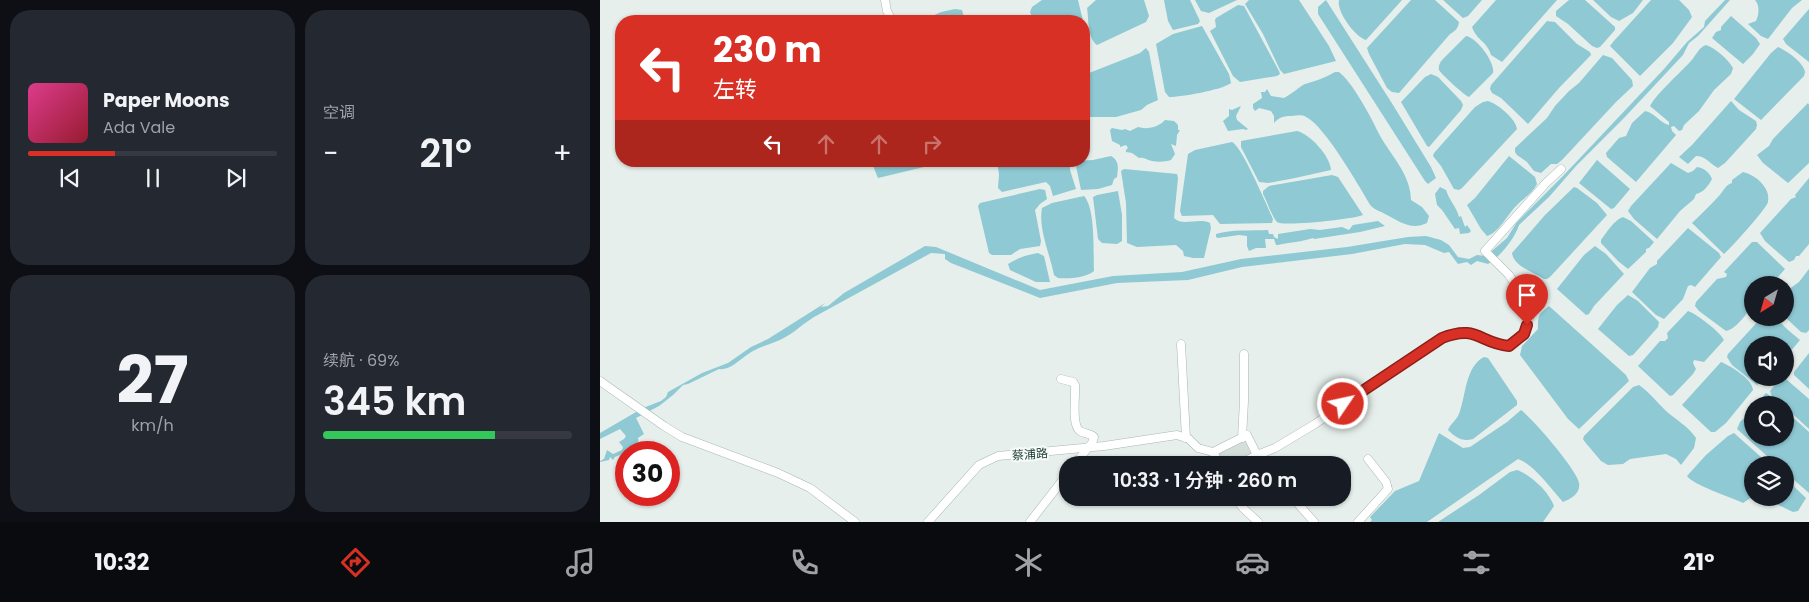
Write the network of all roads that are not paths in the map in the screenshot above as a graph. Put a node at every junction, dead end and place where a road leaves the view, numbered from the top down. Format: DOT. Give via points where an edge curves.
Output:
graph roads {
  1 [pos="885,0"];
  2 [pos="889,15"];
  3 [pos="1561,169"];
  4 [pos="1180,344"];
  5 [pos="1244,354"];
  6 [pos="1061,380"];
  7 [pos="600,381"];
  8 [pos="1186,438"];
  9 [pos="1242,438"];
  10 [pos="1088,448"];
  11 [pos="1213,452"];
  12 [pos="1259,454"];
  13 [pos="1081,456"];
  14 [pos="1215,456"];
  15 [pos="1255,456"];
  16 [pos="1368,459"];
  17 [pos="1059,485"];
  18 [pos="1241,506"];
  19 [pos="1300,506"];
  20 [pos="855,522"];
  21 [pos="928,522"];
  22 [pos="1030,522"];
  23 [pos="1258,522"];
  24 [pos="1314,522"];
  25 [pos="1358,522"];
  1 -- 2 [label="street"];
  3 -- 12 [label="street" via="1485,251 1509,274 1530,307 1524,334 1509,346 1468,333 1442,338 1315,424"];
  4 -- 8 [label="street"];
  5 -- 9 [label="street"];
  6 -- 10 [label="street" via="1075,385 1074,422 1080,431 1094,437"];
  7 -- 20 [label="street" via="682,437 810,488"];
  8 -- 10 [label="street, 蔡浦路" via="1177,435"];
  8 -- 11 [label="street, 蔡浦路" via="1198,448"];
  9 -- 11 [label="street"];
  9 -- 12 [label="street" via="1247,435"];
  10 -- 13 [label="street"];
  10 -- 21 [label="street, 蔡浦路" via="998,456 978,464"];
  11 -- 14 [label="street"];
  12 -- 15 [label="street"];
  16 -- 25 [label="street" via="1388,489"];
  17 -- 22 [label="street"];
  18 -- 23 [label="street"];
  19 -- 24 [label="street"];
}
